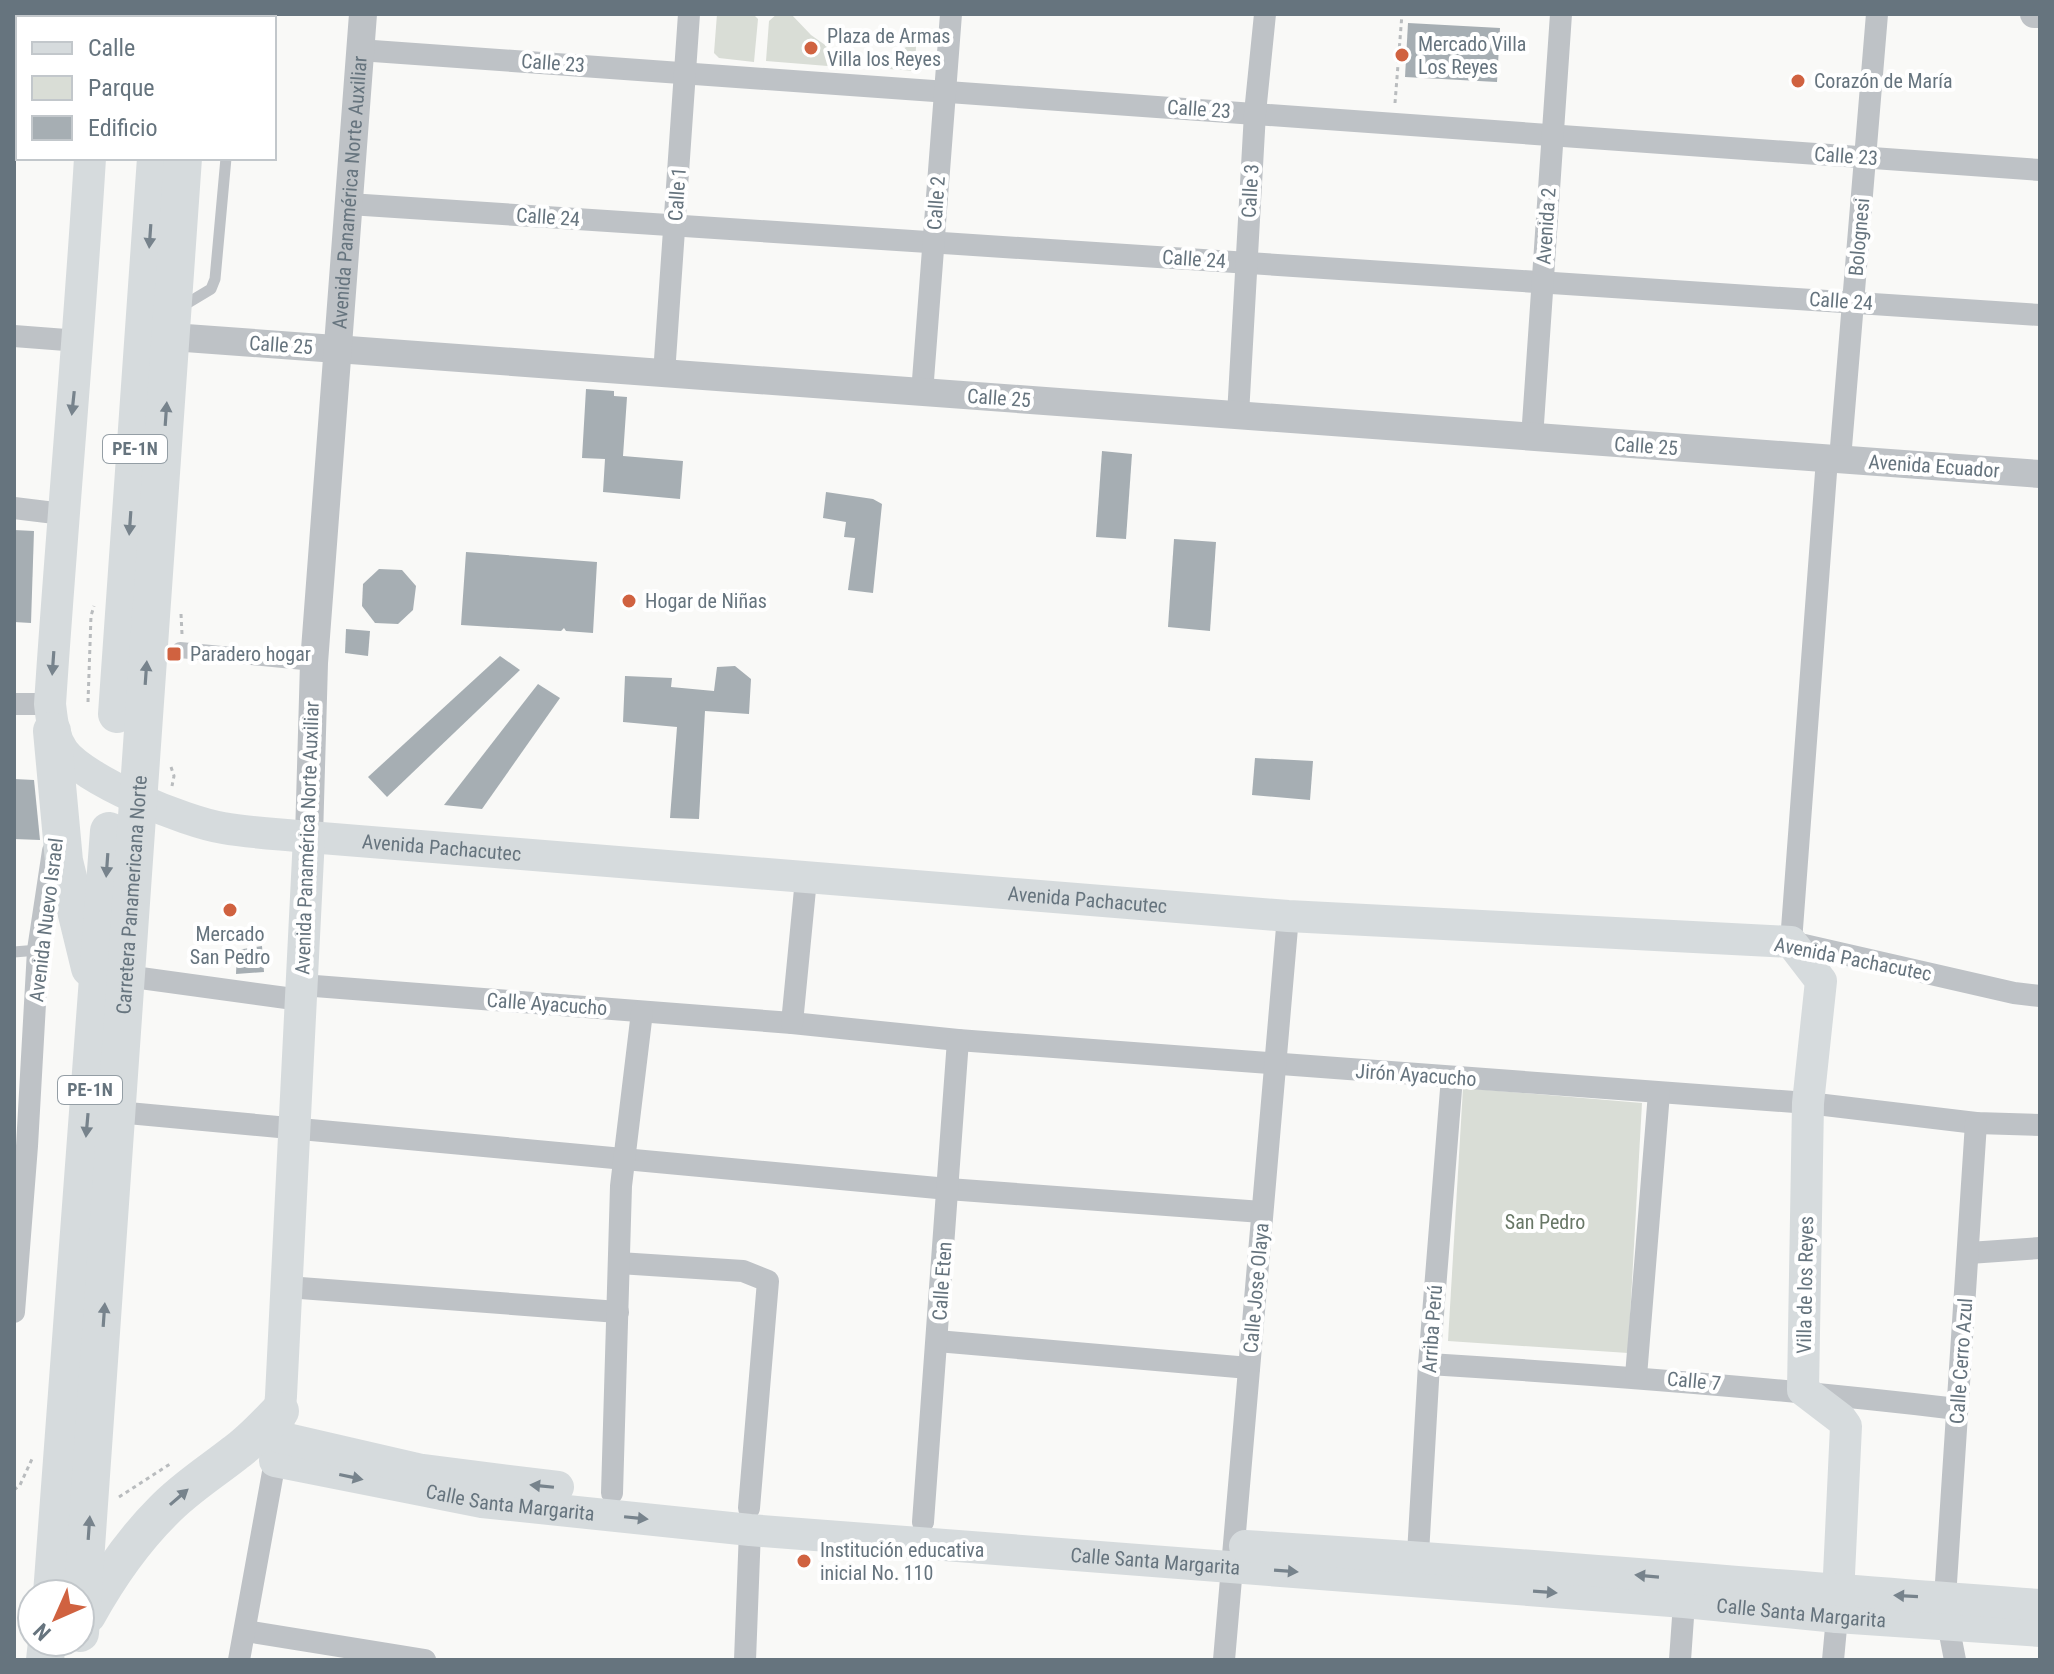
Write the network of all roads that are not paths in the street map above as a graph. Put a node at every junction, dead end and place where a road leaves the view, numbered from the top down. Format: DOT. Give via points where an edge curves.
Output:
graph roads {
  1 [pos="363,14"];
  2 [pos="689,14"];
  3 [pos="951,14"];
  4 [pos="1265,14"];
  5 [pos="1561,14"];
  6 [pos="1877,14"];
  7 [pos="359,50"];
  8 [pos="685,73"];
  9 [pos="945,91"];
  10 [pos="1255,113"];
  11 [pos="1552,135"];
  12 [pos="1865,157"];
  13 [pos="90,160"];
  14 [pos="156,160"];
  15 [pos="183,160"];
  16 [pos="226,160"];
  17 [pos="2040,170"];
  18 [pos="349,204"];
  19 [pos="674,225"];
  20 [pos="934,242"];
  21 [pos="1247,263"];
  22 [pos="1543,282"];
  23 [pos="1853,302"];
  24 [pos="2040,315"];
  25 [pos="172,324"];
  26 [pos="14,336"];
  27 [pos="79,341"];
  28 [pos="339,350"];
  29 [pos="664,374"];
  30 [pos="922,393"];
  31 [pos="1238,415"];
  32 [pos="1532,438"];
  33 [pos="1834,459"];
  34 [pos="2040,474"];
  35 [pos="14,508"];
  36 [pos="63,514"];
  37 [pos="180,650"];
  38 [pos="314,663"];
  39 [pos="14,704"];
  40 [pos="51,718"];
  41 [pos="125,793"];
  42 [pos="59,816"];
  43 [pos="309,837"];
  44 [pos="806,879"];
  45 [pos="1288,916"];
  46 [pos="1791,942"];
  47 [pos="38,950"];
  48 [pos="14,952"];
  49 [pos="112,985"];
  50 [pos="301,993"];
  51 [pos="2040,996"];
  52 [pos="642,1012"];
  53 [pos="792,1023"];
  54 [pos="958,1040"];
  55 [pos="1275,1064"];
  56 [pos="1452,1077"];
  57 [pos="1659,1093"];
  58 [pos="1808,1103"];
  59 [pos="22,1112"];
  60 [pos="117,1112"];
  61 [pos="1976,1123"];
  62 [pos="2040,1125"];
  63 [pos="295,1131"];
  64 [pos="21,1145"];
  65 [pos="624,1160"];
  66 [pos="948,1189"];
  67 [pos="1262,1212"];
  68 [pos="2040,1248"];
  69 [pos="1969,1253"];
  70 [pos="619,1263"];
  71 [pos="287,1287"];
  72 [pos="14,1312"];
  73 [pos="618,1312"];
  74 [pos="937,1341"];
  75 [pos="1429,1364"];
  76 [pos="1249,1368"];
  77 [pos="1636,1376"];
  78 [pos="1803,1390"];
  79 [pos="1957,1409"];
  80 [pos="278,1436"];
  81 [pos="612,1493"];
  82 [pos="749,1519"];
  83 [pos="923,1522"];
  84 [pos="1233,1556"];
  85 [pos="1417,1569"];
  86 [pos="54,1578"];
  87 [pos="83,1578"];
  88 [pos="1685,1591"];
  89 [pos="1839,1605"];
  90 [pos="2040,1605"];
  91 [pos="96,1606"];
  92 [pos="1946,1611"];
  93 [pos="246,1631"];
  94 [pos="2040,1631"];
  95 [pos="239,1660"];
  96 [pos="425,1660"];
  97 [pos="745,1660"];
  98 [pos="1224,1660"];
  99 [pos="1680,1660"];
  100 [pos="1833,1660"];
  101 [pos="1955,1660"];
  1 -- 7 [label="street, Avenida Panamérica Norte Auxiliar"];
  2 -- 8 [label="street, Calle 1"];
  3 -- 9 [label="street, Calle 2"];
  4 -- 10 [label="street, Calle 3"];
  5 -- 11 [label="street, Avenida 2"];
  6 -- 12 [label="street, Bolognesi"];
  7 -- 8 [label="street, Calle 23"];
  7 -- 18 [label="street, Avenida Panamérica Norte Auxiliar"];
  8 -- 9 [label="street, Calle 23"];
  8 -- 19 [label="street, Calle 1"];
  9 -- 10 [label="street, Calle 23"];
  9 -- 20 [label="street, Calle 2"];
  10 -- 11 [label="street, Calle 23"];
  10 -- 21 [label="street, Calle 3"];
  11 -- 12 [label="street, Calle 23"];
  11 -- 22 [label="street, Avenida 2"];
  12 -- 17 [label="street, Calle 23"];
  12 -- 23 [label="street, Bolognesi"];
  13 -- 27 [label="main road"];
  14 -- 41 [label="highway, Carretera Panamericana Norte / PE-1N, one-way"];
  15 -- 25 [label="highway, Carretera Panamericana Norte / PE-1N"];
  16 -- 25 [label="lane" via="215,279 211,289"];
  18 -- 19 [label="street, Calle 24"];
  18 -- 28 [label="street, Avenida Panamérica Norte Auxiliar"];
  19 -- 20 [label="street, Calle 24"];
  19 -- 29 [label="street, Calle 1"];
  20 -- 21 [label="street, Calle 24"];
  20 -- 30 [label="street, Calle 2"];
  21 -- 22 [label="street, Calle 24"];
  21 -- 31 [label="street, Calle 3"];
  22 -- 23 [label="street, Calle 24"];
  22 -- 32 [label="street, Avenida 2"];
  23 -- 24 [label="street, Calle 24"];
  23 -- 33 [label="street, Bolognesi"];
  25 -- 28 [label="street, Calle 25"];
  41 -- 25 [label="highway, Carretera Panamericana Norte / PE-1N, one-way"];
  26 -- 27 [label="street"];
  27 -- 36 [label="main road, one-way"];
  28 -- 29 [label="street, Calle 25"];
  28 -- 38 [label="street, Avenida Panamérica Norte Auxiliar"];
  29 -- 30 [label="street, Calle 25"];
  30 -- 31 [label="street, Calle 25"];
  31 -- 32 [label="street, Calle 25"];
  32 -- 33 [label="street, Calle 25"];
  33 -- 34 [label="street, Avenida Ecuador"];
  33 -- 46 [label="street, Bolognesi"];
  35 -- 36 [label="street"];
  36 -- 40 [label="main road, one-way"];
  37 -- 38 [label="street"];
  38 -- 43 [label="street, Avenida Panamérica Norte Auxiliar"];
  39 -- 40 [label="street"];
  40 -- 41 [label="main road, Avenida Pachacutec" via="62,749 76,766"];
  40 -- 42 [label="highway"];
  41 -- 43 [label="main road, Avenida Pachacutec" via="219,828"];
  41 -- 49 [label="highway, Carretera Panamericana Norte / PE-1N"];
  42 -- 47 [label="street, Avenida Nuevo Israel"];
  42 -- 49 [label="highway" via="82,942"];
  43 -- 44 [label="main road, Avenida Pachacutec"];
  43 -- 50 [label="main road, Avenida Panamérica Norte Auxiliar"];
  44 -- 45 [label="main road, Avenida Pachacutec"];
  44 -- 53 [label="street"];
  45 -- 46 [label="main road, Avenida Pachacutec"];
  45 -- 55 [label="street, Calle Jose Olaya"];
  46 -- 51 [label="street, Avenida Pachacutec"];
  46 -- 58 [label="main road, Villa de los Reyes" via="1821,981"];
  47 -- 48 [label="lane"];
  47 -- 59 [label="street, Avenida Nuevo Israel"];
  49 -- 50 [label="street, Calle Ayacucho"];
  49 -- 60 [label="highway, Carretera Panamericana Norte / PE-1N"];
  49 -- 86 [label="highway, Carretera Panamericana Norte / PE-1N, one-way"];
  50 -- 52 [label="street, Calle Ayacucho"];
  50 -- 63 [label="main road, Avenida Panamérica Norte Auxiliar"];
  52 -- 53 [label="street, Calle Ayacucho"];
  52 -- 65 [label="street"];
  53 -- 54 [label="street, Jirón Ayacucho"];
  54 -- 55 [label="street, Jirón Ayacucho"];
  54 -- 66 [label="street, Calle Eten"];
  55 -- 56 [label="street, Jirón Ayacucho"];
  55 -- 67 [label="street, Calle Jose Olaya"];
  56 -- 57 [label="street, Jirón Ayacucho"];
  56 -- 75 [label="street, Arriba Perú"];
  57 -- 58 [label="street, Jirón Ayacucho"];
  57 -- 77 [label="street"];
  58 -- 61 [label="street, Jirón Ayacucho"];
  58 -- 78 [label="main road, Villa de los Reyes"];
  59 -- 64 [label="street, Avenida Nuevo Israel"];
  60 -- 63 [label="street"];
  87 -- 60 [label="highway, Carretera Panamericana Norte / PE-1N, one-way"];
  61 -- 62 [label="street, Jirón Ayacucho"];
  61 -- 69 [label="street, Calle Cerro Azul"];
  63 -- 65 [label="street"];
  63 -- 71 [label="main road, Avenida Panamérica Norte Auxiliar"];
  64 -- 72 [label="street, Avenida Nuevo Israel"];
  65 -- 66 [label="street"];
  65 -- 70 [label="street"];
  66 -- 67 [label="street"];
  66 -- 74 [label="street, Calle Eten"];
  67 -- 76 [label="street, Calle Jose Olaya"];
  68 -- 69 [label="street"];
  69 -- 79 [label="street, Calle Cerro Azul"];
  70 -- 73 [label="street"];
  70 -- 82 [label="street" via="743,1271 768,1281"];
  71 -- 73 [label="street"];
  71 -- 80 [label="main road, Avenida Panamérica Norte Auxiliar"];
  73 -- 81 [label="street"];
  74 -- 76 [label="street"];
  74 -- 83 [label="street, Calle Eten"];
  75 -- 77 [label="street, Calle 7"];
  75 -- 85 [label="street, Arriba Perú"];
  76 -- 84 [label="street, Calle Jose Olaya"];
  77 -- 78 [label="street, Calle 7"];
  78 -- 79 [label="street, Calle 7"];
  78 -- 89 [label="main road" via="1846,1426"];
  79 -- 92 [label="street, Calle Cerro Azul"];
  81 -- 80 [label="main road, Calle Santa Margarita, one-way" via="422,1470"];
  80 -- 82 [label="main road, Calle Santa Margarita, one-way" via="482,1502"];
  91 -- 80 [label="highway, one-way" via="113,1571 163,1510 237,1452 263,1456"];
  80 -- 93 [label="street, Avenida Panamérica Norte Auxiliar"];
  81 -- 82 [label="main road, Calle Santa Margarita"];
  82 -- 83 [label="main road, Calle Santa Margarita"];
  82 -- 84 [label="main road, Calle Santa Margarita"];
  82 -- 97 [label="street"];
  83 -- 84 [label="main road, Calle Santa Margarita"];
  84 -- 85 [label="main road, Calle Santa Margarita"];
  84 -- 98 [label="street, Calle Jose Olaya"];
  85 -- 88 [label="main road, Calle Santa Margarita"];
  88 -- 89 [label="main road, Calle Santa Margarita"];
  88 -- 99 [label="street"];
  89 -- 92 [label="main road, Calle Santa Margarita"];
  89 -- 100 [label="street"];
  90 -- 92 [label="main road, Calle Santa Margarita"];
  92 -- 94 [label="main road, Calle Santa Margarita"];
  92 -- 101 [label="street, Calle Cerro Azul"];
  93 -- 95 [label="street, Avenida Panamérica Norte Auxiliar"];
  93 -- 96 [label="street"];
}
